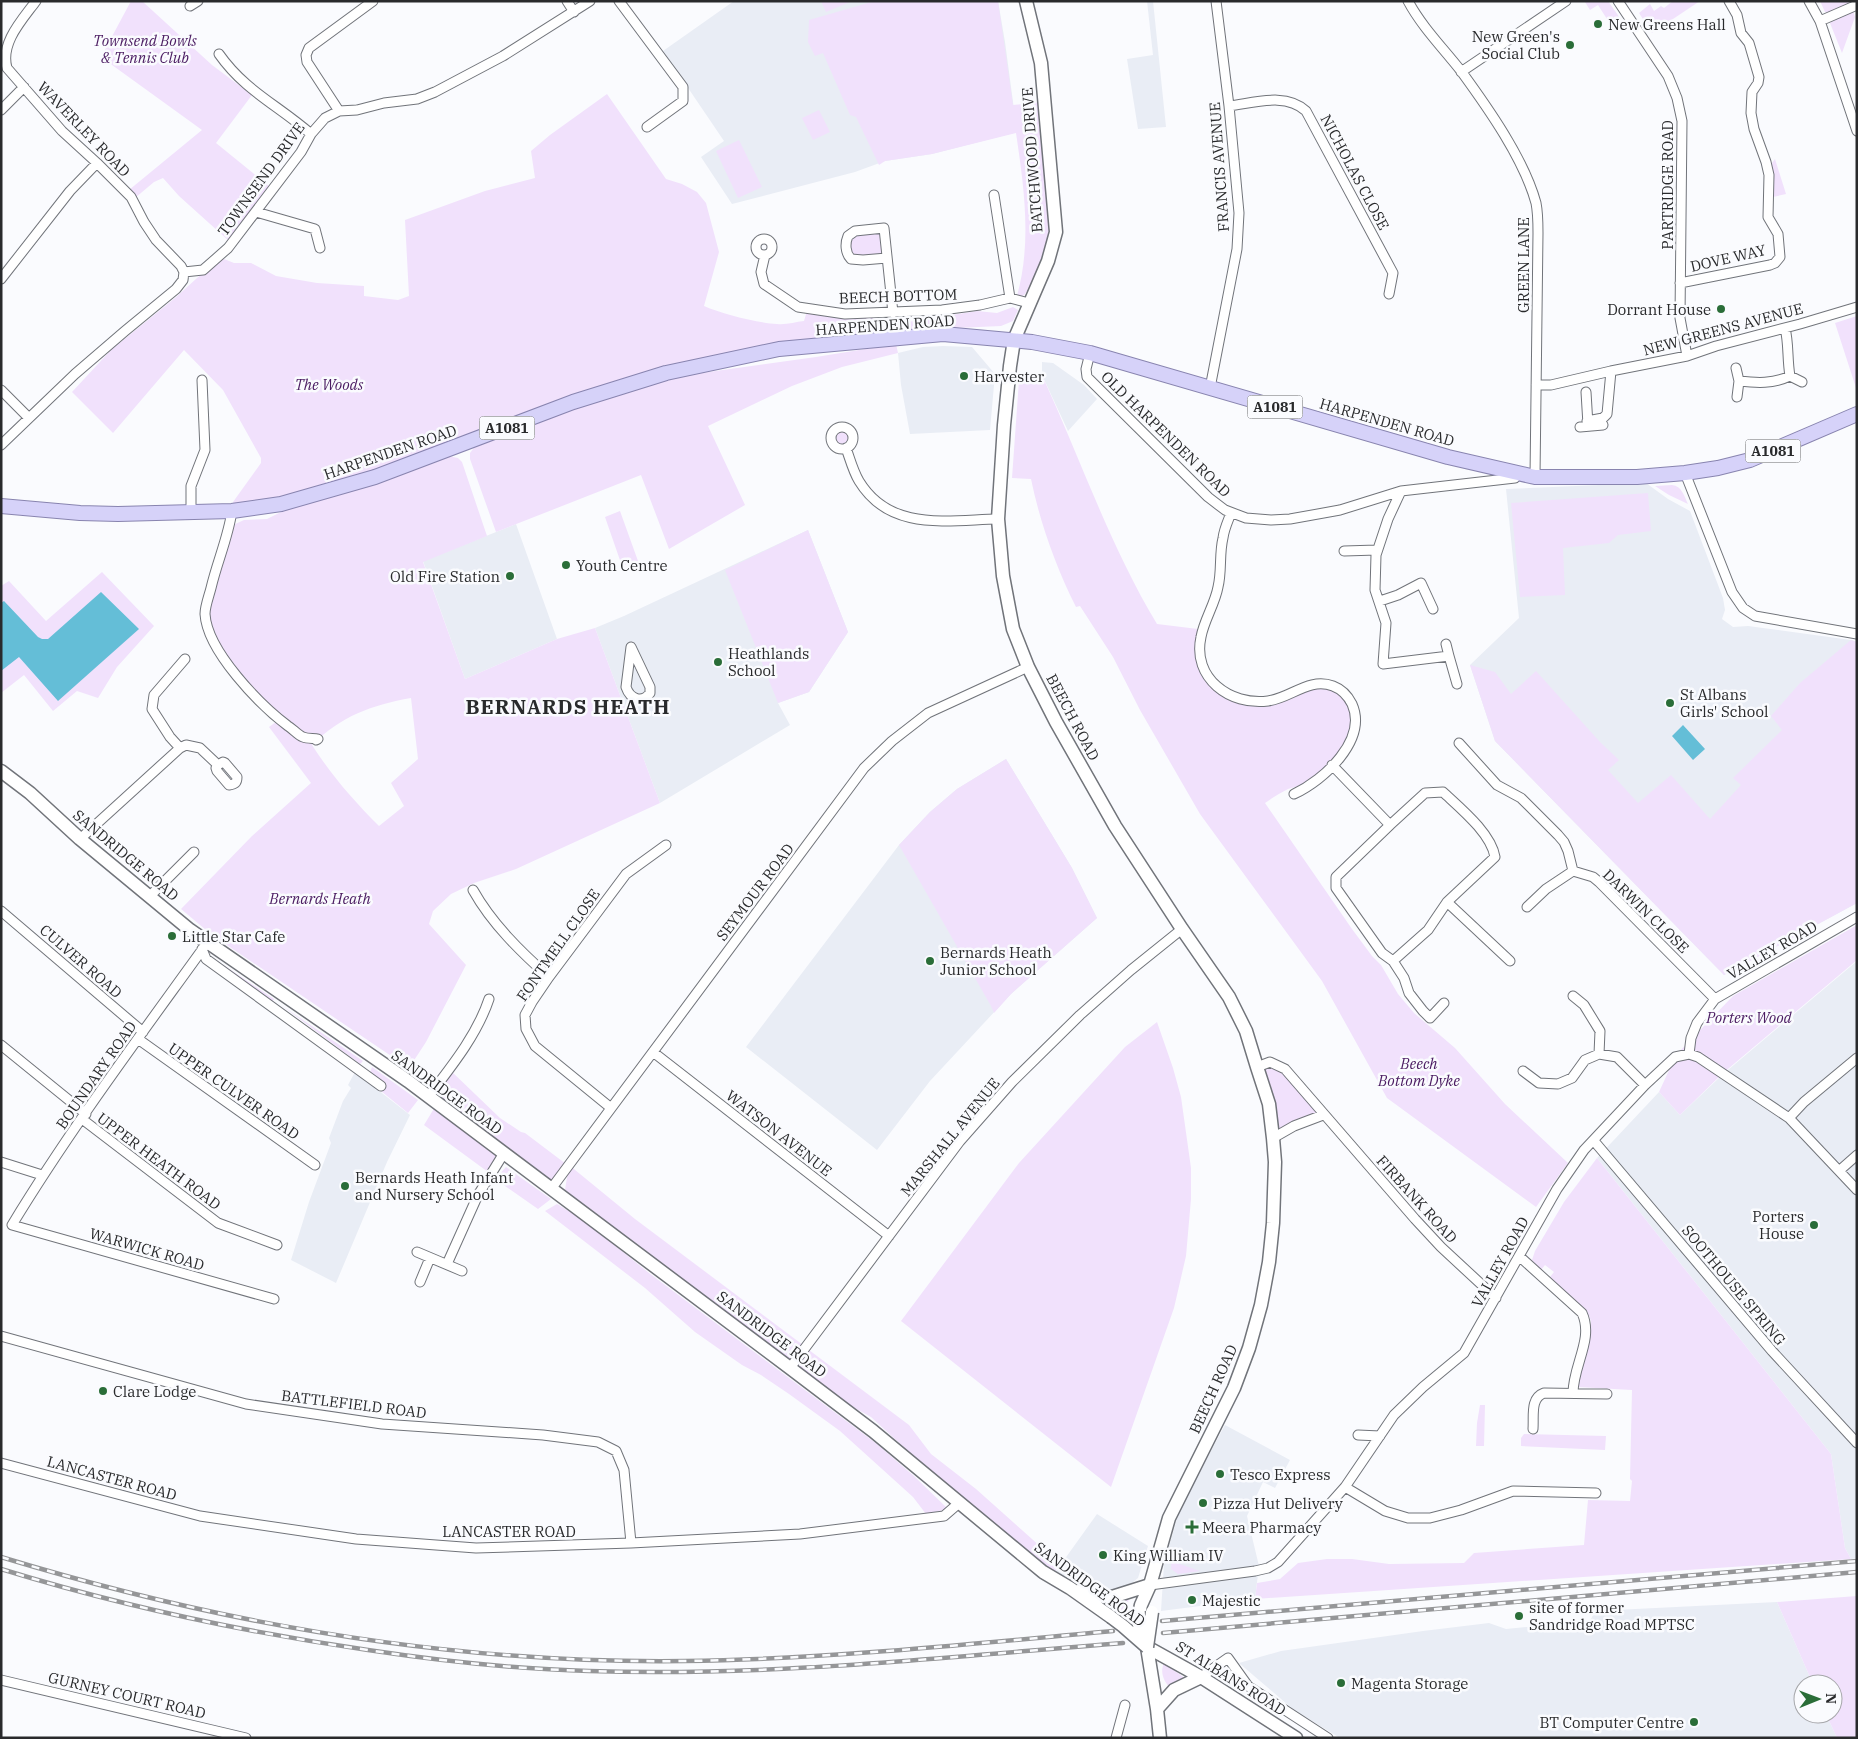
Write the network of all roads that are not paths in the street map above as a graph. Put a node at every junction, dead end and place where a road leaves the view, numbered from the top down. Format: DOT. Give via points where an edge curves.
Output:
graph roads {
  1 [pos="36,1"];
  2 [pos="198,1"];
  3 [pos="373,1"];
  4 [pos="567,1"];
  5 [pos="590,1"];
  6 [pos="619,1"];
  7 [pos="1026,1"];
  8 [pos="1216,1"];
  9 [pos="1408,1"];
  10 [pos="1566,1"];
  11 [pos="1618,1"];
  12 [pos="1729,1"];
  13 [pos="1809,1"];
  14 [pos="1857,5"];
  15 [pos="190,6"];
  16 [pos="574,12"];
  17 [pos="1820,21"];
  18 [pos="219,54"];
  19 [pos="1461,72"];
  20 [pos="24,87"];
  21 [pos="1229,106"];
  22 [pos="1,110"];
  23 [pos="339,111"];
  24 [pos="647,127"];
  25 [pos="1857,131"];
  26 [pos="311,134"];
  27 [pos="97,162"];
  28 [pos="994,195"];
  29 [pos="256,212"];
  30 [pos="320,248"];
  31 [pos="765,255"];
  32 [pos="887,258"];
  33 [pos="184,272"];
  34 [pos="1,279"];
  35 [pos="1680,283"];
  36 [pos="1389,294"];
  37 [pos="1010,298"];
  38 [pos="1029,303"];
  39 [pos="1857,306"];
  40 [pos="893,313"];
  41 [pos="1785,328"];
  42 [pos="1014,340"];
  43 [pos="1090,353"];
  44 [pos="1687,356"];
  45 [pos="1736,368"];
  46 [pos="1611,371"];
  47 [pos="1790,376"];
  48 [pos="202,380"];
  49 [pos="1739,381"];
  50 [pos="1802,382"];
  51 [pos="1536,384"];
  52 [pos="1210,388"];
  53 [pos="1,390"];
  54 [pos="1586,392"];
  55 [pos="1737,397"];
  56 [pos="1857,414"];
  57 [pos="29,418"];
  58 [pos="1585,424"];
  59 [pos="1603,425"];
  60 [pos="1,444"];
  61 [pos="846,448"];
  62 [pos="1685,473"];
  63 [pos="1534,477"];
  64 [pos="1515,478"];
  65 [pos="1401,491"];
  66 [pos="1,506"];
  67 [pos="232,511"];
  68 [pos="190,513"];
  69 [pos="1231,513"];
  70 [pos="998,520"];
  71 [pos="1344,550"];
  72 [pos="1377,550"];
  73 [pos="1380,601"];
  74 [pos="1433,608"];
  75 [pos="1857,634"];
  76 [pos="1446,644"];
  77 [pos="631,647"];
  78 [pos="1449,656"];
  79 [pos="185,659"];
  80 [pos="1028,667"];
  81 [pos="1457,684"];
  82 [pos="316,740"];
  83 [pos="1459,742"];
  84 [pos="180,748"];
  85 [pos="218,765"];
  86 [pos="1332,765"];
  87 [pos="1,771"];
  88 [pos="1294,794"];
  89 [pos="1390,825"];
  90 [pos="80,839"];
  91 [pos="666,845"];
  92 [pos="194,852"];
  93 [pos="656,852"];
  94 [pos="662,860"];
  95 [pos="1573,871"];
  96 [pos="474,890"];
  97 [pos="150,896"];
  98 [pos="1447,902"];
  99 [pos="1527,907"];
  100 [pos="1,911"];
  101 [pos="584,914"];
  102 [pos="1857,917"];
  103 [pos="591,920"];
  104 [pos="1182,929"];
  105 [pos="205,946"];
  106 [pos="1393,961"];
  107 [pos="1510,961"];
  108 [pos="549,978"];
  109 [pos="282,994"];
  110 [pos="1573,996"];
  111 [pos="489,999"];
  112 [pos="1715,999"];
  113 [pos="1444,1003"];
  114 [pos="273,1008"];
  115 [pos="140,1036"];
  116 [pos="1,1045"];
  117 [pos="653,1052"];
  118 [pos="1599,1054"];
  119 [pos="1689,1054"];
  120 [pos="371,1056"];
  121 [pos="1857,1058"];
  122 [pos="1257,1067"];
  123 [pos="360,1069"];
  124 [pos="1523,1070"];
  125 [pos="1644,1085"];
  126 [pos="382,1086"];
  127 [pos="428,1097"];
  128 [pos="611,1108"];
  129 [pos="1323,1115"];
  130 [pos="84,1117"];
  131 [pos="1789,1118"];
  132 [pos="1273,1138"];
  133 [pos="1594,1140"];
  134 [pos="504,1154"];
  135 [pos="1857,1155"];
  136 [pos="1,1162"];
  137 [pos="315,1165"];
  138 [pos="1840,1170"];
  139 [pos="42,1175"];
  140 [pos="551,1189"];
  141 [pos="1857,1190"];
  142 [pos="12,1225"];
  143 [pos="888,1236"];
  144 [pos="277,1245"];
  145 [pos="417,1252"];
  146 [pos="1519,1256"];
  147 [pos="430,1258"];
  148 [pos="447,1264"];
  149 [pos="462,1271"];
  150 [pos="420,1282"];
  151 [pos="1496,1298"];
  152 [pos="274,1299"];
  153 [pos="1,1336"];
  154 [pos="790,1368"];
  155 [pos="1572,1393"];
  156 [pos="1607,1394"];
  157 [pos="1533,1429"];
  158 [pos="1358,1435"];
  159 [pos="1380,1436"];
  160 [pos="1857,1443"];
  161 [pos="1,1463"];
  162 [pos="1345,1486"];
  163 [pos="1596,1493"];
  164 [pos="959,1503"];
  165 [pos="631,1543"];
  166 [pos="1150,1585"];
  167 [pos="1070,1588"];
  168 [pos="1151,1651"];
  169 [pos="1201,1678"];
  170 [pos="1,1680"];
  171 [pos="1125,1705"];
  172 [pos="1158,1709"];
  173 [pos="246,1738"];
  174 [pos="1116,1738"];
  175 [pos="1160,1738"];
  176 [pos="1296,1738"];
  177 [pos="1328,1738"];
  1 -- 20 [label="street, WAVERLEY ROAD" via="4,48 3,59 7,68"];
  2 -- 15 [label="street"];
  3 -- 23 [label="street" via="309,48 306,55 307,62"];
  4 -- 16 [label="street"];
  5 -- 16 [label="street, TOWNSEND DRIVE"];
  6 -- 24 [label="street" via="683,87 683,101"];
  7 -- 38 [label="street, BATCHWOOD DRIVE" via="1041,64 1056,226 1048,261"];
  8 -- 21 [label="street, FRANCIS AVENUE"];
  9 -- 19 [label="street, GREEN LANE" via="1419,20"];
  10 -- 19 [label="street"];
  11 -- 35 [label="street, PARTRIDGE ROAD" via="1668,76 1678,98 1682,121"];
  12 -- 35 [label="street, DOVE WAY" via="1737,15 1741,33 1750,42 1759,74 1752,92 1751,113 1769,175 1768,216 1778,234 1780,256 1770,265"];
  13 -- 17 [label="street"];
  14 -- 17 [label="street"];
  16 -- 23 [label="street, TOWNSEND DRIVE" via="503,56 435,92 417,99"];
  17 -- 25 [label="street"];
  18 -- 26 [label="street" via="240,80"];
  19 -- 51 [label="street, GREEN LANE" via="1523,167 1536,204"];
  20 -- 22 [label="street"];
  20 -- 27 [label="street, WAVERLEY ROAD" via="62,131"];
  21 -- 36 [label="street, NICHOLAS CLOSE" via="1282,100 1299,105 1306,111 1393,273"];
  21 -- 52 [label="street, FRANCIS AVENUE" via="1239,213 1237,248"];
  23 -- 26 [label="street, TOWNSEND DRIVE" via="325,118"];
  26 -- 29 [label="street, TOWNSEND DRIVE"];
  27 -- 33 [label="street, WAVERLEY ROAD" via="131,197 156,240"];
  27 -- 34 [label="street"];
  28 -- 37 [label="street"];
  29 -- 30 [label="street" via="315,229"];
  29 -- 33 [label="street, TOWNSEND DRIVE" via="228,248 204,270"];
  31 -- 40 [label="street, BEECH BOTTOM" via="761,272 764,284 798,307 845,314"];
  32 -- 32 [label="street" via="884,228 848,236 846,248 851,259"];
  32 -- 40 [label="street"];
  33 -- 57 [label="street" via="183,280 176,289"];
  35 -- 44 [label="street, PARTRIDGE ROAD" via="1680,318"];
  37 -- 38 [label="street"];
  37 -- 40 [label="street, BEECH BOTTOM" via="980,305"];
  38 -- 42 [label="street, BATCHWOOD DRIVE"];
  39 -- 41 [label="street, NEW GREENS AVENUE"];
  41 -- 44 [label="street, NEW GREENS AVENUE"];
  41 -- 47 [label="street"];
  42 -- 43 [label="main road, HARPENDEN ROAD / A1081"];
  42 -- 67 [label="main road, HARPENDEN ROAD / A1081" via="943,334 779,349 666,372 573,402 375,477 280,504"];
  42 -- 70 [label="street, BEECH ROAD"];
  43 -- 52 [label="main road, HARPENDEN ROAD / A1081"];
  43 -- 69 [label="street, OLD HARPENDEN ROAD" via="1087,377 1208,497"];
  44 -- 46 [label="street, NEW GREENS AVENUE"];
  45 -- 49 [label="street"];
  46 -- 51 [label="street, NEW GREENS AVENUE" via="1551,385"];
  46 -- 58 [label="street" via="1607,414"];
  47 -- 49 [label="street" via="1763,384"];
  47 -- 50 [label="street"];
  48 -- 68 [label="street" via="205,450 191,486"];
  49 -- 55 [label="street"];
  51 -- 63 [label="street, GREEN LANE"];
  52 -- 63 [label="main road, HARPENDEN ROAD / A1081" via="1448,457"];
  53 -- 57 [label="street"];
  54 -- 58 [label="street"];
  56 -- 62 [label="main road, HARPENDEN ROAD / A1081" via="1750,460"];
  57 -- 60 [label="street"];
  58 -- 59 [label="street"];
  61 -- 70 [label="street" via="859,480 875,500 894,514 917,520"];
  62 -- 63 [label="main road, HARPENDEN ROAD / A1081" via="1609,478"];
  62 -- 75 [label="street" via="1732,592 1743,608 1755,616"];
  64 -- 65 [label="street, OLD HARPENDEN ROAD"];
  65 -- 69 [label="street, OLD HARPENDEN ROAD" via="1340,510 1290,519 1259,519"];
  65 -- 72 [label="street"];
  66 -- 68 [label="main road, HARPENDEN ROAD / A1081" via="80,513"];
  67 -- 68 [label="main road, HARPENDEN ROAD / A1081"];
  67 -- 82 [label="street" via="206,606 209,628 219,652 236,676 274,715 304,737"];
  69 -- 86 [label="street" via="1223,537 1219,586 1200,638 1203,667 1213,684 1240,700 1269,701 1311,684 1326,684 1340,690 1350,701 1356,722 1353,738"];
  70 -- 80 [label="street, BEECH ROAD" via="1003,576 1013,629"];
  71 -- 72 [label="street"];
  72 -- 73 [label="street" via="1375,590"];
  73 -- 74 [label="street" via="1421,583"];
  73 -- 78 [label="street" via="1386,623 1383,664"];
  76 -- 78 [label="street"];
  77 -- 77 [label="street" via="650,687 650,693 642,699 633,698 626,687"];
  78 -- 81 [label="street"];
  79 -- 84 [label="street" via="154,695 152,708"];
  80 -- 104 [label="street, BEECH ROAD" via="1115,826"];
  80 -- 117 [label="street, SEYMOUR ROAD" via="928,713 864,768"];
  83 -- 95 [label="street" via="1497,785 1521,798 1558,835 1568,851"];
  84 -- 85 [label="street" via="186,745 200,748"];
  84 -- 90 [label="street"];
  86 -- 88 [label="street" via="1315,782"];
  86 -- 89 [label="street"];
  87 -- 90 [label="street, SANDRIDGE ROAD"];
  89 -- 98 [label="street" via="1425,793 1443,792 1483,832 1494,848 1495,857"];
  89 -- 106 [label="street" via="1336,876 1336,888 1382,953"];
  90 -- 97 [label="street, SANDRIDGE ROAD"];
  91 -- 93 [label="street, FONTMELL CLOSE"];
  92 -- 97 [label="street"];
  93 -- 94 [label="street"];
  93 -- 103 [label="street, FONTMELL CLOSE" via="626,874"];
  95 -- 99 [label="street"];
  95 -- 112 [label="street, DARWIN CLOSE" via="1599,882"];
  96 -- 108 [label="street" via="500,928"];
  97 -- 105 [label="street, SANDRIDGE ROAD"];
  98 -- 106 [label="street" via="1428,930"];
  98 -- 107 [label="street"];
  100 -- 115 [label="street, CULVER ROAD"];
  101 -- 103 [label="street"];
  102 -- 112 [label="street, VALLEY ROAD"];
  103 -- 108 [label="street, FONTMELL CLOSE"];
  104 -- 122 [label="street, BEECH ROAD" via="1229,997 1246,1032"];
  104 -- 143 [label="street, MARSHALL AVENUE" via="1080,1015 1012,1082 960,1141"];
  105 -- 109 [label="street, SANDRIDGE ROAD"];
  105 -- 114 [label="street, SANDRIDGE ROAD" via="206,959"];
  105 -- 115 [label="street, BOUNDARY ROAD"];
  106 -- 113 [label="street" via="1409,993 1430,1018"];
  108 -- 128 [label="street, FONTMELL CLOSE" via="525,1015 526,1029 535,1046"];
  109 -- 114 [label="street"];
  109 -- 120 [label="street, SANDRIDGE ROAD"];
  110 -- 118 [label="street" via="1584,1004 1600,1031"];
  111 -- 127 [label="street" via="483,1016"];
  112 -- 119 [label="street, VALLEY ROAD" via="1697,1023"];
  114 -- 123 [label="street, SANDRIDGE ROAD"];
  115 -- 130 [label="street, BOUNDARY ROAD"];
  115 -- 137 [label="street, UPPER CULVER ROAD"];
  116 -- 130 [label="street, UPPER HEATH ROAD"];
  117 -- 128 [label="street, SEYMOUR ROAD"];
  117 -- 143 [label="street, WATSON AVENUE"];
  118 -- 124 [label="street" via="1585,1060 1572,1078 1558,1084 1539,1083"];
  118 -- 125 [label="street" via="1617,1057"];
  119 -- 125 [label="street, VALLEY ROAD" via="1675,1057"];
  119 -- 131 [label="street"];
  120 -- 123 [label="street, SANDRIDGE ROAD"];
  120 -- 127 [label="street, SANDRIDGE ROAD"];
  121 -- 131 [label="street"];
  122 -- 129 [label="street" via="1270,1062 1285,1069"];
  122 -- 132 [label="street, BEECH ROAD" via="1269,1104"];
  123 -- 126 [label="street, SANDRIDGE ROAD"];
  125 -- 133 [label="street, VALLEY ROAD"];
  127 -- 134 [label="street, SANDRIDGE ROAD"];
  128 -- 140 [label="street, SEYMOUR ROAD"];
  129 -- 132 [label="street"];
  129 -- 151 [label="street, FIRBANK ROAD" via="1441,1247"];
  130 -- 139 [label="street, BOUNDARY ROAD"];
  130 -- 144 [label="street, UPPER HEATH ROAD" via="218,1223"];
  131 -- 138 [label="street"];
  132 -- 166 [label="street, BEECH ROAD" via="1274,1224 1261,1305 1234,1388 1169,1518"];
  133 -- 146 [label="street, VALLEY ROAD" via="1557,1189"];
  133 -- 160 [label="street, SOOTHOUSE SPRING" via="1772,1350"];
  134 -- 140 [label="street, SANDRIDGE ROAD"];
  134 -- 148 [label="street" via="478,1194"];
  135 -- 138 [label="street"];
  136 -- 139 [label="street"];
  138 -- 141 [label="street"];
  139 -- 142 [label="street, BOUNDARY ROAD"];
  140 -- 154 [label="street, SANDRIDGE ROAD"];
  142 -- 152 [label="street, WARWICK ROAD"];
  143 -- 154 [label="street, MARSHALL AVENUE"];
  145 -- 147 [label="street"];
  146 -- 151 [label="street, VALLEY ROAD"];
  146 -- 155 [label="street" via="1582,1313 1586,1322 1585,1344 1573,1379"];
  147 -- 148 [label="street"];
  147 -- 150 [label="street"];
  148 -- 149 [label="street"];
  151 -- 159 [label="street, VALLEY ROAD" via="1464,1353 1417,1392 1394,1415"];
  153 -- 165 [label="street, BATTLEFIELD ROAD" via="246,1404 382,1424 598,1442 616,1451 624,1470"];
  154 -- 164 [label="street, SANDRIDGE ROAD" via="874,1431"];
  155 -- 156 [label="street"];
  155 -- 157 [label="street" via="1538,1395"];
  158 -- 159 [label="street"];
  159 -- 162 [label="street, VALLEY ROAD"];
  161 -- 165 [label="street, LANCASTER ROAD" via="200,1516 356,1540 476,1548"];
  162 -- 163 [label="street" via="1385,1511 1408,1518 1430,1518 1512,1491"];
  162 -- 166 [label="street, VALLEY ROAD" via="1278,1562 1268,1568"];
  164 -- 165 [label="street, LANCASTER ROAD" via="944,1516 800,1534"];
  164 -- 167 [label="street, SANDRIDGE ROAD" via="1043,1572"];
  166 -- 167 [label="street" via="1112,1597"];
  166 -- 168 [label="street, BEECH ROAD, bridge" via="1146,1613"];
  167 -- 168 [label="street, SANDRIDGE ROAD, bridge"];
  168 -- 169 [label="street, ST ALBANS ROAD"];
  168 -- 172 [label="street, BEECH ROAD"];
  169 -- 172 [label="street" via="1174,1690"];
  169 -- 176 [label="street, ST ALBANS ROAD"];
  169 -- 177 [label="street" via="1228,1658 1248,1686"];
  170 -- 173 [label="street, GURNEY COURT ROAD"];
  171 -- 174 [label="street"];
  172 -- 175 [label="street, BEECH ROAD"];
}
